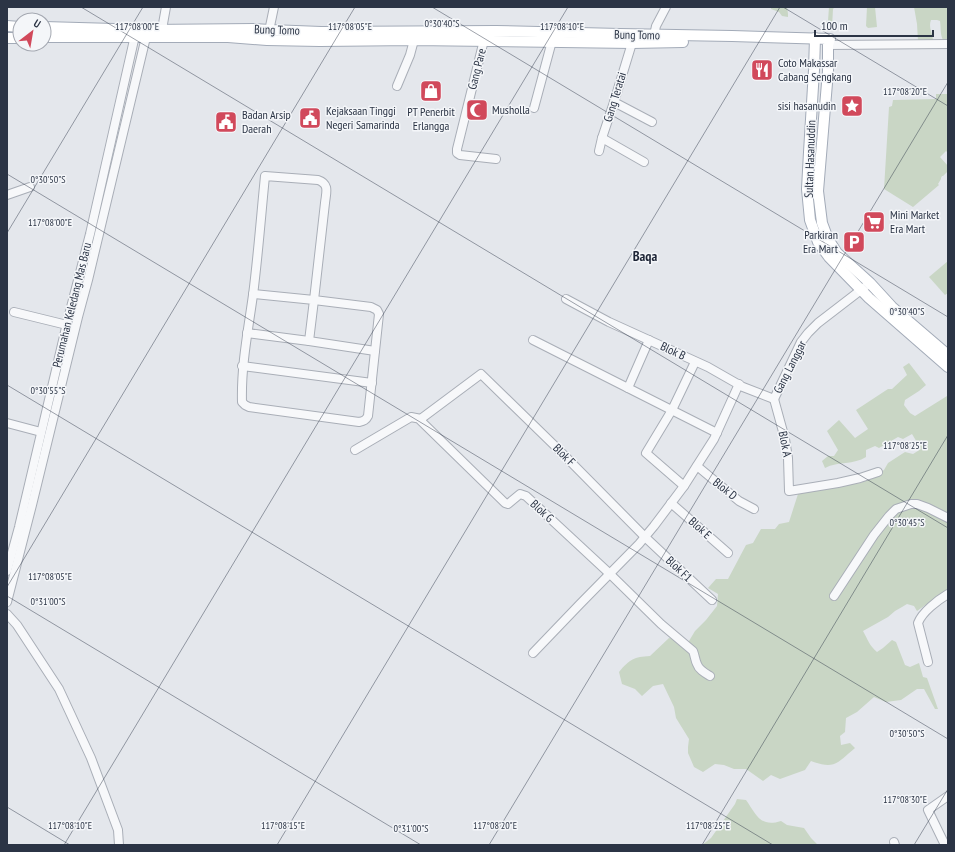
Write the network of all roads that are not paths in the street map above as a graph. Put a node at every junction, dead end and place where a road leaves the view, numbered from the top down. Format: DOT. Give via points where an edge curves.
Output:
graph roads {
  1 [pos="166,7"];
  2 [pos="274,7"];
  3 [pos="666,7"];
  4 [pos="52,28"];
  5 [pos="141,34"];
  6 [pos="161,34"];
  7 [pos="269,35"];
  8 [pos="455,35"];
  9 [pos="52,37"];
  10 [pos="653,39"];
  11 [pos="414,40"];
  12 [pos="484,40"];
  13 [pos="552,41"];
  14 [pos="815,41"];
  15 [pos="829,42"];
  16 [pos="632,43"];
  17 [pos="948,44"];
  18 [pos="814,70"];
  19 [pos="828,71"];
  20 [pos="397,86"];
  21 [pos="614,102"];
  22 [pos="534,108"];
  23 [pos="652,122"];
  24 [pos="602,138"];
  25 [pos="599,151"];
  26 [pos="809,152"];
  27 [pos="821,153"];
  28 [pos="496,160"];
  29 [pos="644,162"];
  30 [pos="30,187"];
  31 [pos="7,195"];
  32 [pos="870,283"];
  33 [pos="861,290"];
  34 [pos="253,294"];
  35 [pos="566,299"];
  36 [pos="314,300"];
  37 [pos="14,312"];
  38 [pos="69,315"];
  39 [pos="78,317"];
  40 [pos="67,325"];
  41 [pos="247,333"];
  42 [pos="533,340"];
  43 [pos="649,340"];
  44 [pos="309,341"];
  45 [pos="375,351"];
  46 [pos="948,355"];
  47 [pos="695,362"];
  48 [pos="242,366"];
  49 [pos="948,367"];
  50 [pos="372,383"];
  51 [pos="738,384"];
  52 [pos="628,388"];
  53 [pos="774,399"];
  54 [pos="672,410"];
  55 [pos="421,420"];
  56 [pos="7,423"];
  57 [pos="41,432"];
  58 [pos="717,433"];
  59 [pos="355,450"];
  60 [pos="697,466"];
  61 [pos="878,472"];
  62 [pos="684,486"];
  63 [pos="671,503"];
  64 [pos="754,509"];
  65 [pos="948,518"];
  66 [pos="645,537"];
  67 [pos="728,553"];
  68 [pos="7,571"];
  69 [pos="610,574"];
  70 [pos="948,594"];
  71 [pos="834,596"];
  72 [pos="712,600"];
  73 [pos="7,602"];
  74 [pos="7,614"];
  75 [pos="533,653"];
  76 [pos="928,662"];
  77 [pos="710,676"];
  78 [pos="948,796"];
  79 [pos="119,845"];
  80 [pos="945,845"];
  1 -- 6 [label="street"];
  2 -- 7 [label="street"];
  3 -- 10 [label="street" via="656,26"];
  4 -- 5 [label="main road, Bung Tomo"];
  5 -- 6 [label="main road, Bung Tomo"];
  5 -- 9 [label="main road, Bung Tomo"];
  5 -- 38 [label="street, Perumahan Keledang Mas Baru"];
  5 -- 39 [label="street"];
  6 -- 7 [label="main road, Bung Tomo" via="228,37"];
  7 -- 8 [label="main road, Bung Tomo" via="321,32"];
  7 -- 11 [label="main road, Bung Tomo" via="375,41"];
  8 -- 10 [label="main road, Bung Tomo" via="496,31"];
  8 -- 11 [label="main road, Bung Tomo"];
  8 -- 12 [label="main road, Bung Tomo"];
  10 -- 14 [label="main road, Bung Tomo"];
  10 -- 16 [label="main road, Bung Tomo"];
  11 -- 20 [label="street"];
  12 -- 13 [label="main road, Bung Tomo"];
  12 -- 28 [label="street, Gang Pare" via="457,152 460,155"];
  13 -- 16 [label="main road, Bung Tomo"];
  13 -- 22 [label="street"];
  14 -- 15 [label="main road, Bung Tomo"];
  14 -- 18 [label="main road, Sultan Hasanuddin"];
  15 -- 17 [label="street, Bung Tomo"];
  15 -- 19 [label="main road, Sultan Hasanuddin"];
  16 -- 21 [label="street, Gang Teratai"];
  18 -- 19 [label="main road"];
  18 -- 26 [label="main road, Sultan Hasanuddin"];
  19 -- 27 [label="main road, Sultan Hasanuddin"];
  21 -- 23 [label="street"];
  21 -- 24 [label="street, Gang Teratai"];
  24 -- 25 [label="street, Gang Teratai"];
  24 -- 29 [label="street"];
  26 -- 27 [label="main road"];
  26 -- 33 [label="main road, Sultan Hasanuddin" via="807,189 810,220 818,242"];
  27 -- 32 [label="main road, Sultan Hasanuddin" via="818,191 822,223 828,239 837,253"];
  30 -- 31 [label="street"];
  32 -- 33 [label="street, Gang Langgar"];
  32 -- 46 [label="main road, Sultan Hasanuddin" via="892,307"];
  33 -- 49 [label="main road, Sultan Hasanuddin"];
  33 -- 53 [label="street, Gang Langgar" via="818,322 808,333 801,342"];
  34 -- 36 [label="street"];
  34 -- 36 [label="street" via="265,176 318,180 324,183 327,190"];
  34 -- 41 [label="street"];
  35 -- 43 [label="street, Blok B"];
  36 -- 44 [label="street"];
  36 -- 45 [label="street" via="371,307 377,310 379,314"];
  37 -- 40 [label="street"];
  38 -- 39 [label="street"];
  38 -- 40 [label="street, Perumahan Keledang Mas Baru"];
  39 -- 73 [label="street"];
  40 -- 57 [label="street, Perumahan Keledang Mas Baru"];
  41 -- 44 [label="street"];
  41 -- 48 [label="street"];
  42 -- 52 [label="street"];
  43 -- 47 [label="street, Blok B"];
  43 -- 52 [label="street"];
  44 -- 45 [label="street"];
  45 -- 50 [label="street"];
  47 -- 51 [label="street, Blok B"];
  47 -- 54 [label="street"];
  48 -- 50 [label="street"];
  48 -- 50 [label="street" via="242,402 249,407 359,422 366,420 368,416"];
  51 -- 53 [label="street, Blok B"];
  51 -- 58 [label="street"];
  52 -- 54 [label="street"];
  53 -- 61 [label="street, Blok A" via="785,438 789,491 838,483"];
  54 -- 58 [label="street"];
  54 -- 62 [label="street" via="646,452"];
  55 -- 59 [label="street" via="411,417"];
  55 -- 66 [label="street, Blok F" via="481,374"];
  55 -- 69 [label="street, Blok G" via="505,503 508,504 520,494 526,496"];
  56 -- 57 [label="street"];
  57 -- 68 [label="street, Perumahan Keledang Mas Baru"];
  58 -- 60 [label="street"];
  60 -- 62 [label="street"];
  60 -- 64 [label="street, Blok D" via="739,501"];
  62 -- 63 [label="street"];
  63 -- 66 [label="street"];
  63 -- 67 [label="street, Blok E"];
  65 -- 71 [label="street" via="917,504 896,509 874,535"];
  66 -- 69 [label="street"];
  66 -- 72 [label="street, Blok F1"];
  69 -- 75 [label="street"];
  69 -- 77 [label="street" via="692,651 700,669"];
  70 -- 76 [label="street" via="930,608 918,623"];
  74 -- 79 [label="street" via="59,689 91,758 118,830"];
  78 -- 80 [label="street" via="928,810"];
}
